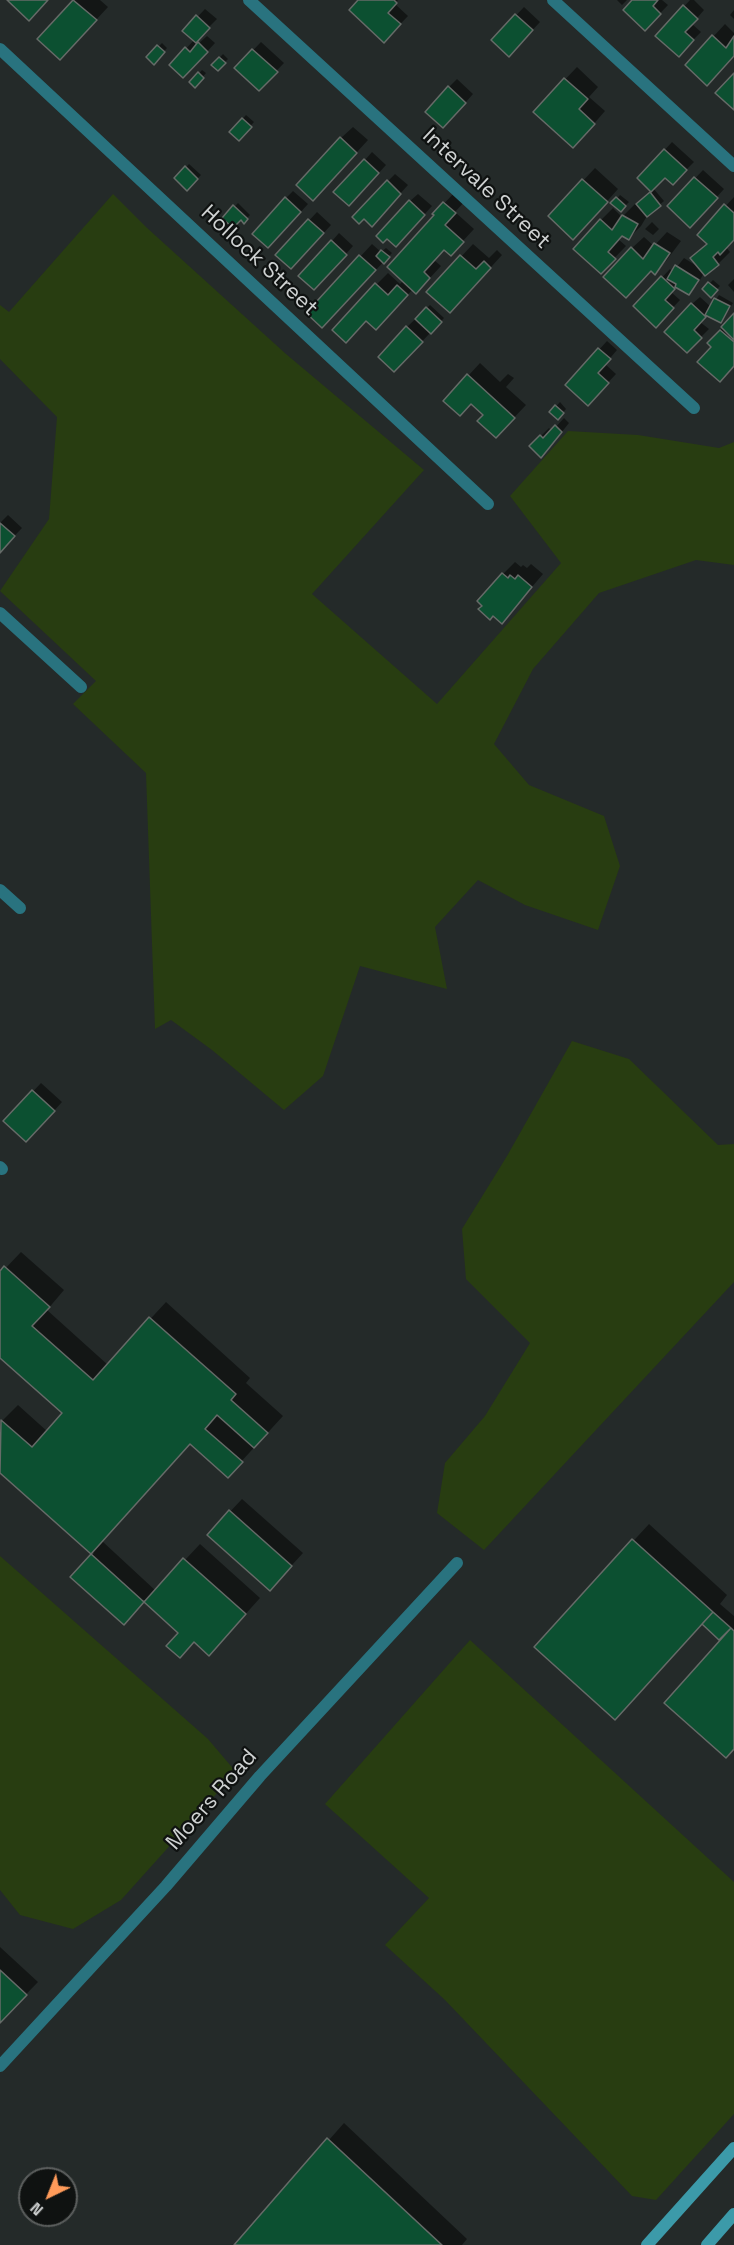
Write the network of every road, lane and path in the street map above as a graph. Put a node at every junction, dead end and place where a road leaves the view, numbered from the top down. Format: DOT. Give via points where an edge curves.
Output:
graph roads {
  1 [pos="249,0"];
  2 [pos="553,0"];
  3 [pos="0,49"];
  4 [pos="734,165"];
  5 [pos="694,408"];
  6 [pos="488,504"];
  7 [pos="0,613"];
  8 [pos="81,687"];
  9 [pos="0,890"];
  10 [pos="20,908"];
  11 [pos="457,1563"];
  12 [pos="0,2066"];
  13 [pos="734,2148"];
  14 [pos="734,2214"];
  15 [pos="647,2245"];
  16 [pos="707,2245"];
  1 -- 5 [label="street, Intervale Street"];
  2 -- 4 [label="street"];
  3 -- 6 [label="street, Hollock Street"];
  7 -- 8 [label="street"];
  9 -- 10 [label="street"];
  11 -- 12 [label="street, Moers Road"];
  13 -- 15 [label="main road"];
  14 -- 16 [label="main road"];
}
